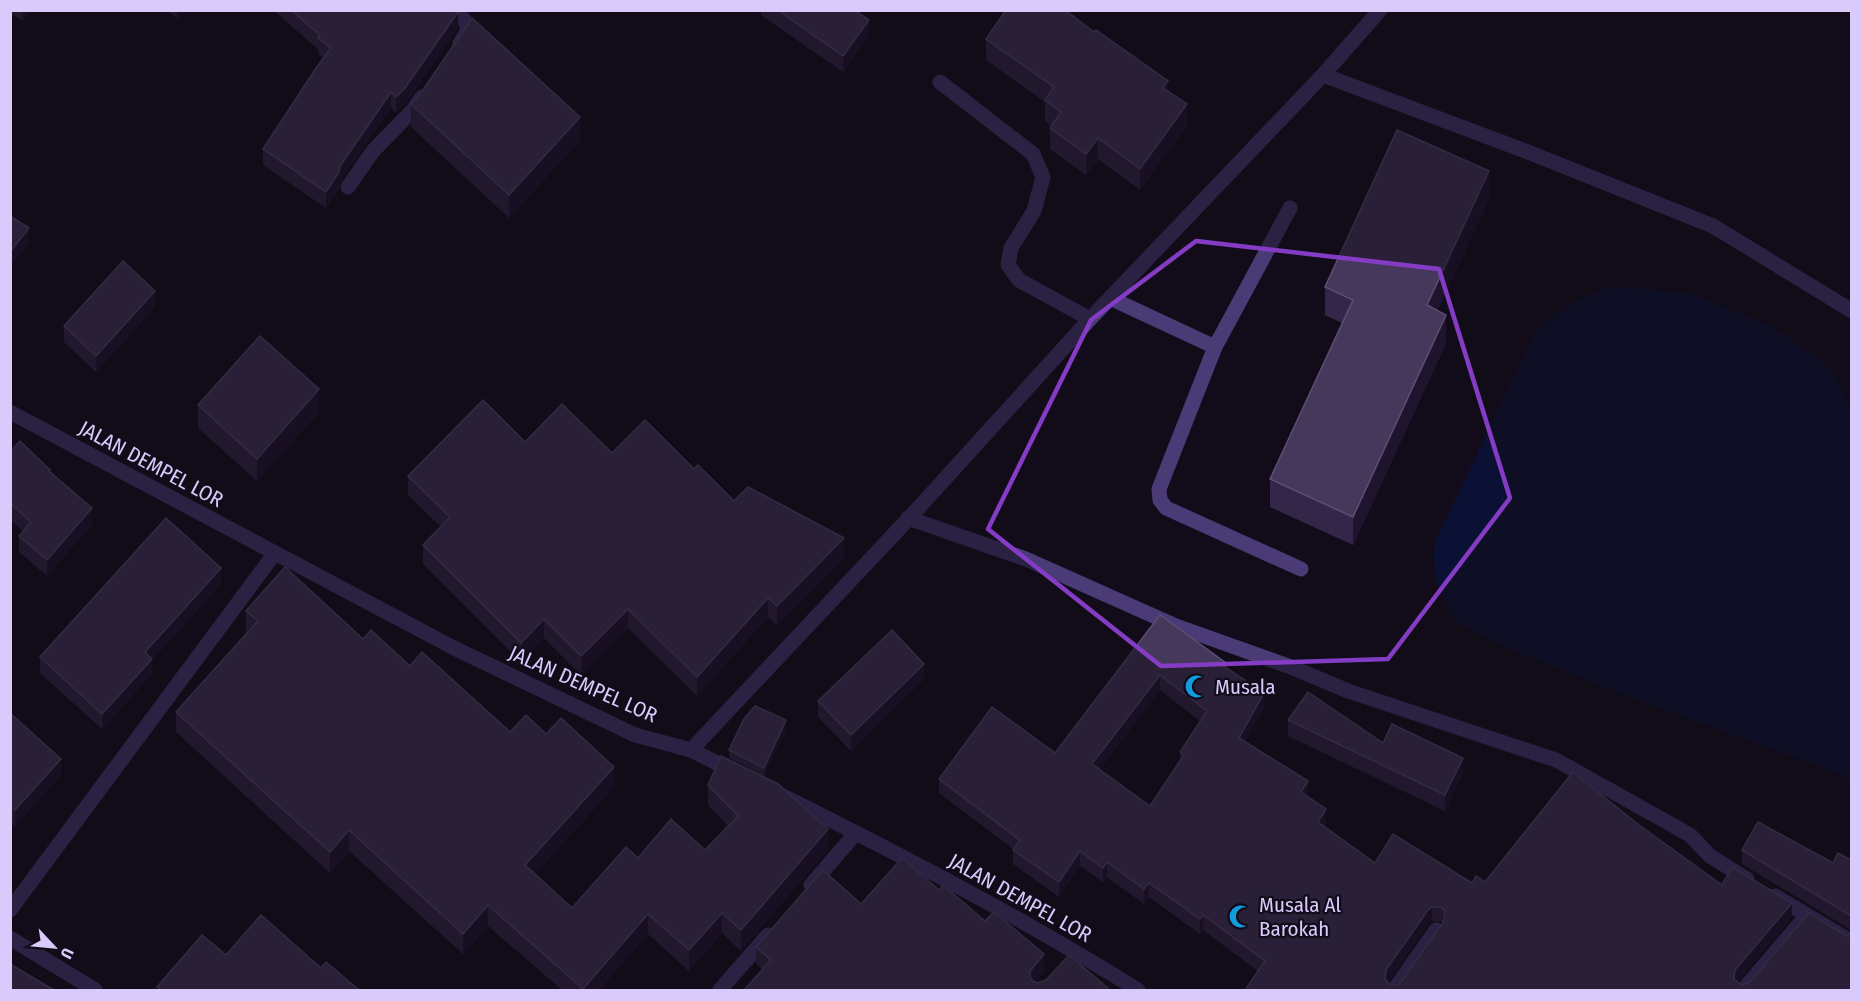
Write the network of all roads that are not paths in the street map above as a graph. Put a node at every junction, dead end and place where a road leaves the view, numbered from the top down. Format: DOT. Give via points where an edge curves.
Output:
graph roads {
  1 [pos="452,10"];
  2 [pos="1380,10"];
  3 [pos="450,57"];
  4 [pos="1323,75"];
  5 [pos="940,82"];
  6 [pos="431,83"];
  7 [pos="348,188"];
  8 [pos="1290,208"];
  9 [pos="1110,298"];
  10 [pos="1851,311"];
  11 [pos="1090,319"];
  12 [pos="1215,347"];
  13 [pos="10,412"];
  14 [pos="910,516"];
  15 [pos="275,553"];
  16 [pos="1301,569"];
  17 [pos="691,750"];
  18 [pos="753,781"];
  19 [pos="774,791"];
  20 [pos="856,833"];
  21 [pos="803,894"];
  22 [pos="10,910"];
  23 [pos="1807,915"];
  24 [pos="780,920"];
  25 [pos="1436,930"];
  26 [pos="10,938"];
  27 [pos="1851,942"];
  28 [pos="1075,951"];
  29 [pos="1060,967"];
  30 [pos="95,990"];
  31 [pos="720,990"];
  32 [pos="1138,990"];
  33 [pos="1394,990"];
  34 [pos="1743,990"];
  1 -- 3 [label="street" via="468,24 468,30"];
  2 -- 4 [label="street"];
  4 -- 9 [label="street"];
  4 -- 10 [label="street" via="1713,226"];
  5 -- 11 [label="street" via="1033,154 1043,177 1034,211 1011,248 1008,265 1019,280"];
  6 -- 7 [label="street" via="413,110 373,151"];
  8 -- 12 [label="street"];
  9 -- 11 [label="street"];
  9 -- 12 [label="street"];
  11 -- 14 [label="street"];
  12 -- 16 [label="street" via="1159,489 1160,500 1166,508"];
  13 -- 15 [label="street, JALAN DEMPEL LOR"];
  14 -- 17 [label="street"];
  14 -- 23 [label="street" via="1026,559 1176,626 1348,691 1556,760 1690,835 1710,856"];
  15 -- 17 [label="street, JALAN DEMPEL LOR" via="454,648 635,735"];
  15 -- 22 [label="street"];
  17 -- 18 [label="street, JALAN DEMPEL LOR"];
  19 -- 20 [label="street, JALAN DEMPEL LOR"];
  20 -- 21 [label="street"];
  20 -- 28 [label="street, JALAN DEMPEL LOR"];
  23 -- 27 [label="street"];
  23 -- 34 [label="street"];
  24 -- 31 [label="street"];
  25 -- 33 [label="street"];
  26 -- 30 [label="street"];
  28 -- 29 [label="street"];
  28 -- 32 [label="street, JALAN DEMPEL LOR"];
}
